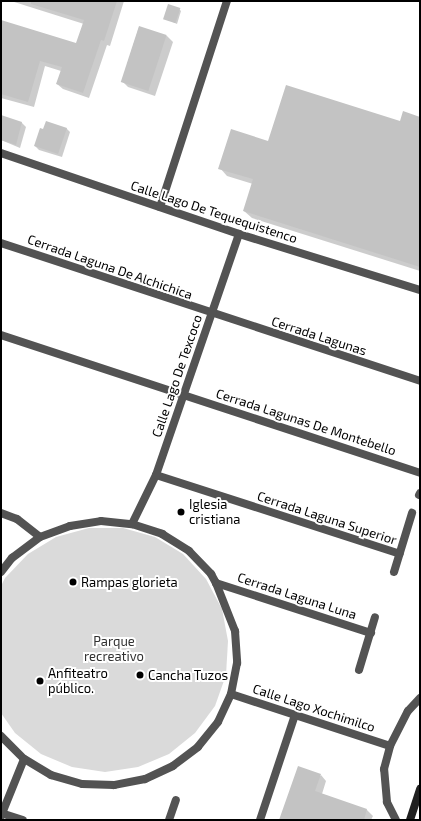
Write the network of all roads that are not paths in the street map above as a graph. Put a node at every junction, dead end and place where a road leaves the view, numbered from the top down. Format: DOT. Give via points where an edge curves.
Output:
graph roads {
  1 [pos="227,1"];
  2 [pos="1,153"];
  3 [pos="160,207"];
  4 [pos="239,234"];
  5 [pos="1,243"];
  6 [pos="420,290"];
  7 [pos="211,314"];
  8 [pos="1,335"];
  9 [pos="420,381"];
  10 [pos="184,394"];
  11 [pos="420,473"];
  12 [pos="156,475"];
  13 [pos="1,513"];
  14 [pos="412,513"];
  15 [pos="132,524"];
  16 [pos="40,538"];
  17 [pos="400,554"];
  18 [pos="1,572"];
  19 [pos="394,572"];
  20 [pos="216,583"];
  21 [pos="375,617"];
  22 [pos="371,633"];
  23 [pos="359,670"];
  24 [pos="231,694"];
  25 [pos="420,698"];
  26 [pos="295,716"];
  27 [pos="1,736"];
  28 [pos="390,746"];
  29 [pos="24,759"];
  30 [pos="420,789"];
  31 [pos="176,800"];
  32 [pos="1,814"];
  33 [pos="23,820"];
  34 [pos="169,820"];
  35 [pos="260,820"];
  36 [pos="396,820"];
  37 [pos="410,820"];
  1 -- 3 [label="street"];
  2 -- 3 [label="street, Calle Lago De Tequequistenco"];
  3 -- 4 [label="street, Calle Lago De Tequequistenco"];
  4 -- 6 [label="street, Calle Lago De Tequequistenco"];
  4 -- 7 [label="street, Calle Lago De Texcoco"];
  5 -- 7 [label="street, Cerrada Laguna De Alchichica"];
  7 -- 9 [label="street, Cerrada Lagunas"];
  7 -- 10 [label="street, Calle Lago De Texcoco"];
  8 -- 10 [label="street, Cerrada Lagunas De Montebello"];
  10 -- 11 [label="street, Cerrada Lagunas De Montebello"];
  10 -- 12 [label="street, Calle Lago De Texcoco"];
  12 -- 15 [label="street, Calle Lago De Texcoco"];
  12 -- 17 [label="street, Cerrada Laguna Superior"];
  13 -- 16 [label="street" via="17,518"];
  14 -- 17 [label="street, Cerrada Laguna Superior"];
  15 -- 16 [label="street" via="101,521 70,526"];
  15 -- 20 [label="street" via="162,534 189,551"];
  16 -- 18 [label="street" via="12,558"];
  17 -- 19 [label="street, Cerrada Laguna Superior"];
  20 -- 22 [label="street, Cerrada Laguna Luna"];
  20 -- 24 [label="street" via="236,631 237,663"];
  21 -- 22 [label="street, Cerrada Laguna Luna"];
  22 -- 23 [label="street, Cerrada Laguna Luna"];
  24 -- 26 [label="street, Calle Lago Xochimilco"];
  24 -- 29 [label="street" via="218,722 198,747 173,766 145,779 114,785 82,784 51,775"];
  25 -- 28 [label="street" via="408,711"];
  26 -- 28 [label="street, Calle Lago Xochimilco"];
  26 -- 35 [label="street"];
  27 -- 29 [label="street"];
  28 -- 36 [label="street" via="384,769 387,802"];
  29 -- 32 [label="street"];
  30 -- 37 [label="street"];
  31 -- 34 [label="street"];
  32 -- 33 [label="street"];
}
